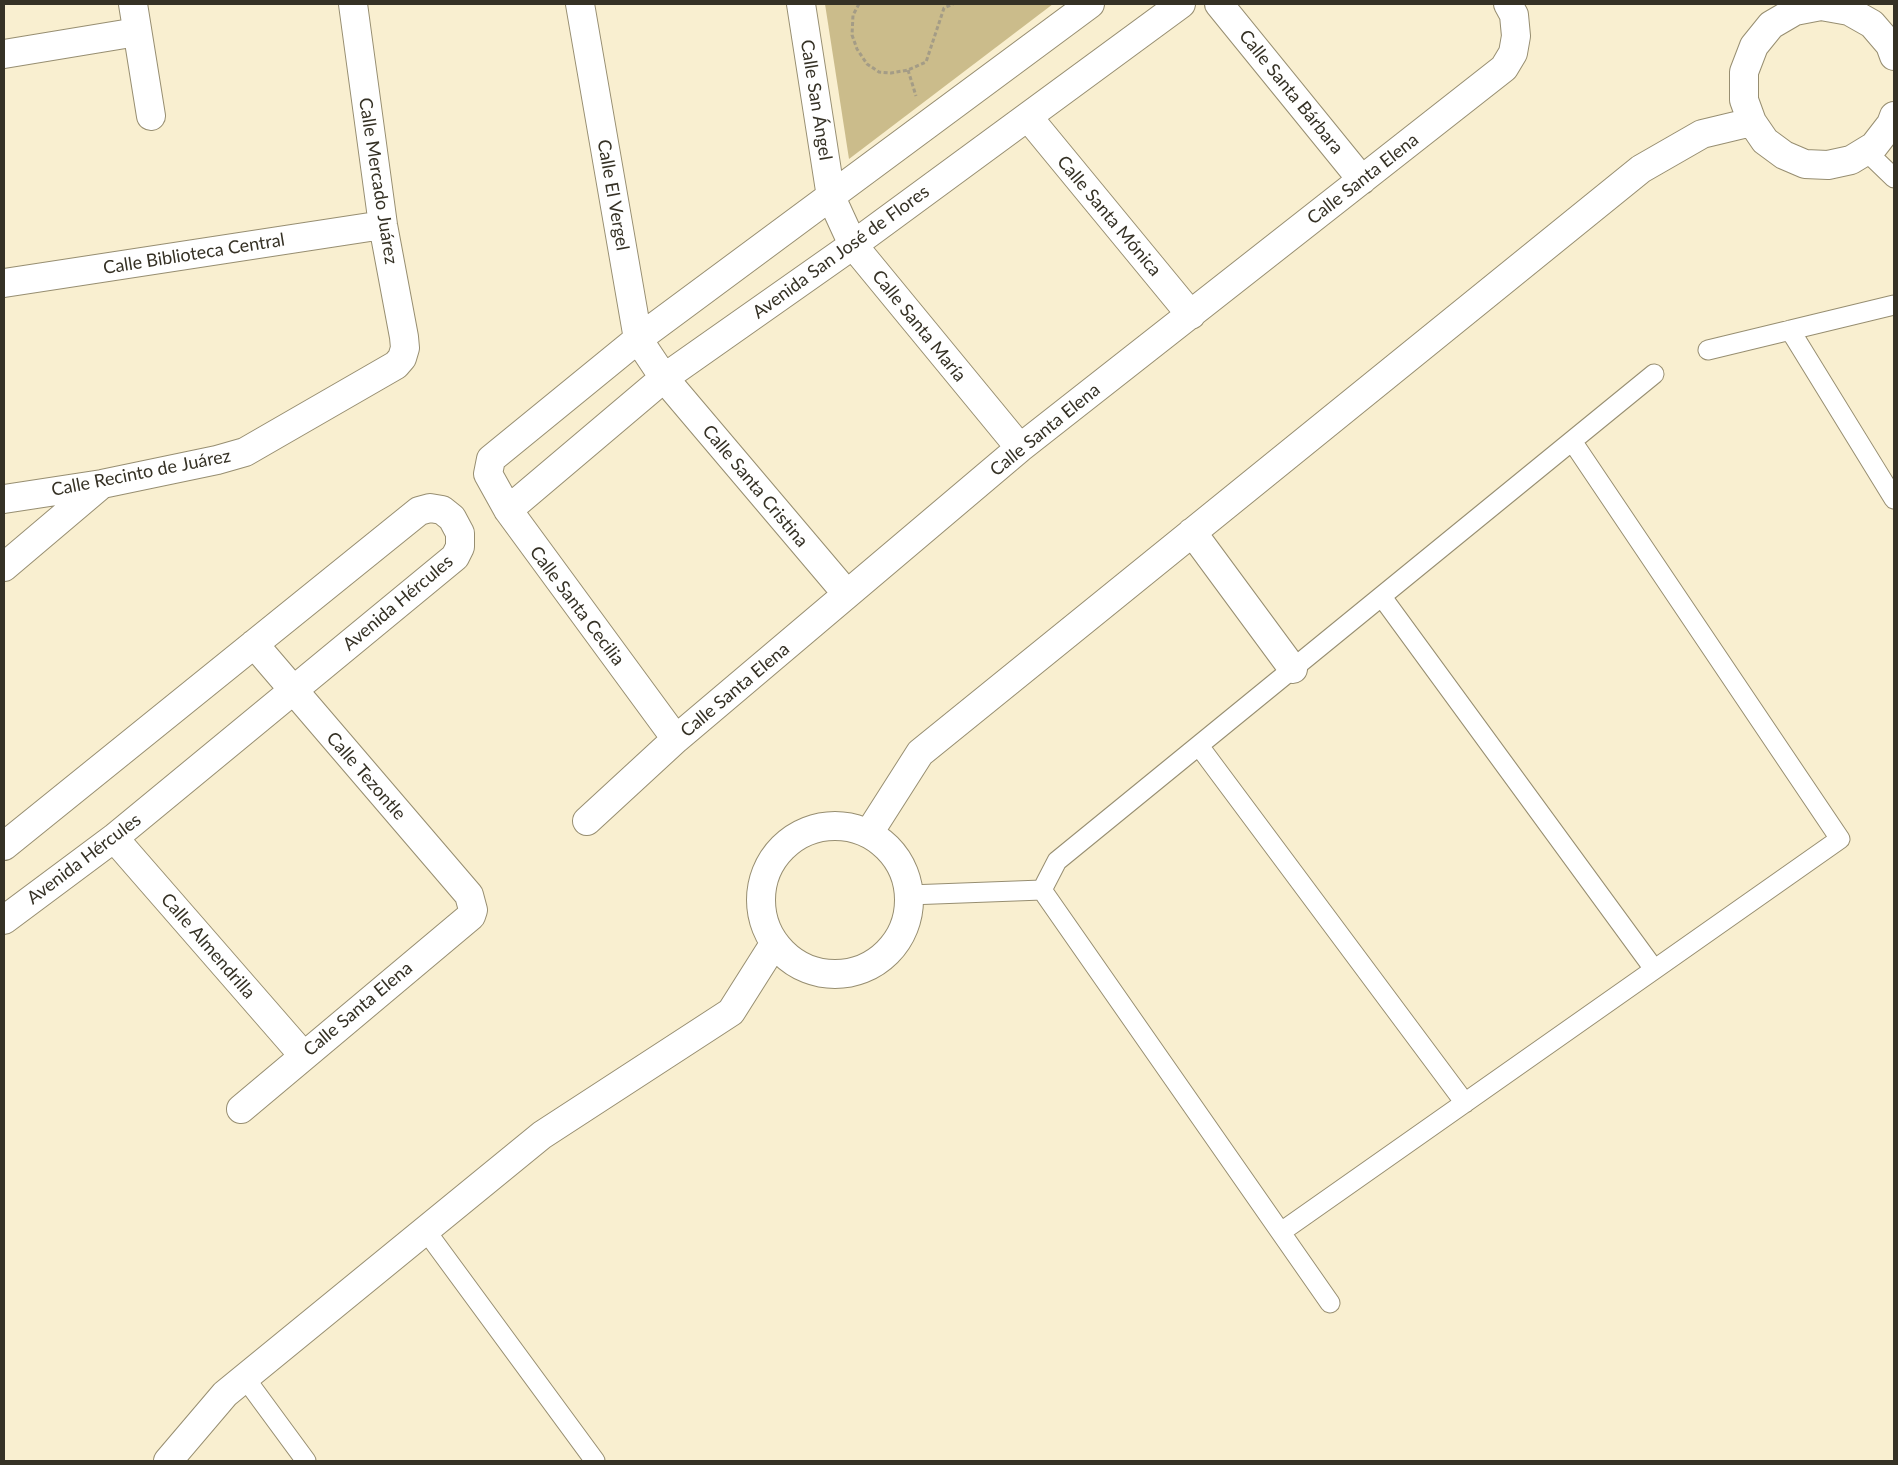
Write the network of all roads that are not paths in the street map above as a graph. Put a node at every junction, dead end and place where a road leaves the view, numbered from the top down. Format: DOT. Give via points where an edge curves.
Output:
graph roads {
  1 [pos="133,4"];
  2 [pos="353,4"];
  3 [pos="580,4"];
  4 [pos="801,4"];
  5 [pos="1090,4"];
  6 [pos="1181,4"];
  7 [pos="1219,4"];
  8 [pos="1508,4"];
  9 [pos="1878,14"];
  10 [pos="137,32"];
  11 [pos="4,54"];
  12 [pos="1894,56"];
  13 [pos="152,116"];
  14 [pos="1028,117"];
  15 [pos="1752,122"];
  16 [pos="1893,122"];
  17 [pos="1866,151"];
  18 [pos="1894,178"];
  19 [pos="1362,180"];
  20 [pos="831,197"];
  21 [pos="383,225"];
  22 [pos="853,245"];
  23 [pos="4,283"];
  24 [pos="1894,305"];
  25 [pos="1191,314"];
  26 [pos="1790,330"];
  27 [pos="638,339"];
  28 [pos="1708,350"];
  29 [pos="402,358"];
  30 [pos="1654,374"];
  31 [pos="664,378"];
  32 [pos="1572,441"];
  33 [pos="1020,448"];
  34 [pos="102,484"];
  35 [pos="4,499"];
  36 [pos="1894,499"];
  37 [pos="508,510"];
  38 [pos="1192,532"];
  39 [pos="4,566"];
  40 [pos="847,594"];
  41 [pos="1382,598"];
  42 [pos="254,644"];
  43 [pos="1293,669"];
  44 [pos="293,691"];
  45 [pos="676,739"];
  46 [pos="1199,746"];
  47 [pos="587,821"];
  48 [pos="869,833"];
  49 [pos="114,838"];
  50 [pos="4,846"];
  51 [pos="1042,890"];
  52 [pos="910,895"];
  53 [pos="473,910"];
  54 [pos="4,920"];
  55 [pos="774,944"];
  56 [pos="1654,969"];
  57 [pos="303,1055"];
  58 [pos="1464,1103"];
  59 [pos="241,1109"];
  60 [pos="426,1231"];
  61 [pos="1281,1232"];
  62 [pos="1330,1304"];
  63 [pos="246,1378"];
  64 [pos="168,1461"];
  65 [pos="306,1461"];
  66 [pos="595,1461"];
  1 -- 10 [label="street"];
  2 -- 21 [label="street, Calle Mercado Juárez"];
  3 -- 27 [label="street, Calle El Vergel"];
  4 -- 20 [label="street, Calle San Ángel"];
  5 -- 20 [label="street"];
  6 -- 14 [label="street, Avenida San José de Flores"];
  7 -- 19 [label="street, Calle Santa Bárbara"];
  8 -- 19 [label="street, Calle Santa Elena" via="1514,15 1516,36 1513,53 1504,68"];
  9 -- 12 [label="street"];
  9 -- 15 [label="street" via="1821,6 1795,11 1771,25 1754,46 1744,72 1744,100"];
  10 -- 11 [label="street"];
  10 -- 13 [label="street"];
  14 -- 22 [label="street, Avenida San José de Flores"];
  14 -- 25 [label="street, Calle Santa Mónica"];
  15 -- 17 [label="street" via="1765,141 1784,155 1805,164 1828,165 1851,160"];
  15 -- 38 [label="street" via="1702,134 1641,169"];
  16 -- 17 [label="street"];
  17 -- 18 [label="lane"];
  19 -- 25 [label="street, Calle Santa Elena"];
  20 -- 22 [label="street, Calle Santa María"];
  20 -- 27 [label="street"];
  21 -- 23 [label="street, Calle Biblioteca Central"];
  21 -- 29 [label="street, Calle Mercado Juárez" via="404,337"];
  22 -- 31 [label="street, Avenida San José de Flores"];
  22 -- 33 [label="street, Calle Santa María"];
  24 -- 26 [label="lane"];
  25 -- 33 [label="street, Calle Santa Elena"];
  26 -- 28 [label="lane"];
  26 -- 36 [label="lane"];
  27 -- 31 [label="street, Calle El Vergel"];
  27 -- 37 [label="street, Calle Santa Cecilia" via="491,459 488,474"];
  29 -- 34 [label="street, Calle Recinto de Juárez" via="396,365 245,452"];
  30 -- 32 [label="lane"];
  31 -- 37 [label="street, Avenida San José de Flores"];
  31 -- 40 [label="street, Calle Santa Cristina"];
  32 -- 41 [label="lane"];
  32 -- 56 [label="lane" via="1840,839"];
  33 -- 40 [label="street, Calle Santa Elena"];
  34 -- 35 [label="street, Calle Recinto de Juárez"];
  34 -- 39 [label="street"];
  37 -- 45 [label="street, Calle Santa Cecilia"];
  38 -- 43 [label="street"];
  38 -- 48 [label="street" via="920,753"];
  40 -- 45 [label="street, Calle Santa Elena"];
  41 -- 43 [label="lane"];
  41 -- 56 [label="lane"];
  42 -- 44 [label="street, Calle Tezontle"];
  42 -- 44 [label="street, Avenida Hércules" via="419,511 430,508 442,510 452,518 460,533 460,547 454,557"];
  42 -- 50 [label="street, Avenida Hércules"];
  43 -- 46 [label="lane"];
  44 -- 49 [label="street, Avenida Hércules"];
  44 -- 53 [label="street, Calle Tezontle" via="469,894"];
  45 -- 47 [label="street, Calle Santa Elena"];
  46 -- 51 [label="lane" via="1057,861"];
  46 -- 58 [label="lane"];
  48 -- 52 [label="street" via="889,848 903,870"];
  48 -- 55 [label="street" via="844,825 819,826 795,836 776,854 764,876 760,902 764,924"];
  49 -- 54 [label="street, Avenida Hércules"];
  49 -- 57 [label="street, Calle Almendrilla"];
  51 -- 52 [label="lane"];
  51 -- 61 [label="lane"];
  52 -- 55 [label="street" via="907,921 895,944 878,962 854,973 832,975 810,971 790,960"];
  53 -- 57 [label="street, Calle Santa Elena" via="471,916"];
  55 -- 60 [label="street" via="731,1012 542,1136"];
  56 -- 58 [label="lane"];
  57 -- 59 [label="street, Calle Santa Elena"];
  58 -- 61 [label="lane"];
  60 -- 63 [label="street"];
  60 -- 66 [label="lane"];
  61 -- 62 [label="lane"];
  63 -- 64 [label="street" via="225,1394"];
  63 -- 65 [label="lane"];
}
